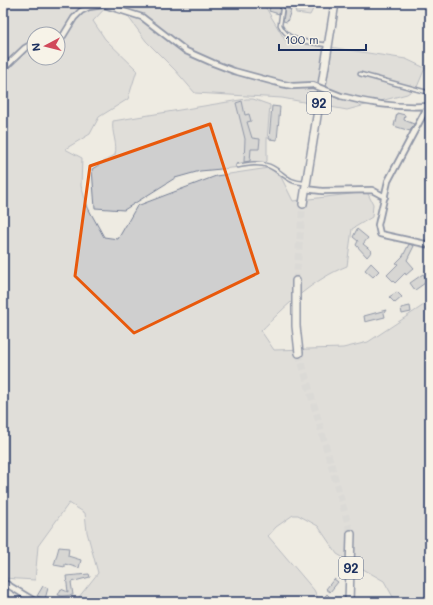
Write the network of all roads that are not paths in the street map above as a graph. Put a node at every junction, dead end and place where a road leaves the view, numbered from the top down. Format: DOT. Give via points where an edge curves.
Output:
graph roads {
  1 [pos="283,3"];
  2 [pos="335,3"];
  3 [pos="66,30"];
  4 [pos="328,45"];
  5 [pos="26,47"];
  6 [pos="3,69"];
  7 [pos="360,74"];
  8 [pos="430,93"];
  9 [pos="429,104"];
  10 [pos="238,166"];
  11 [pos="306,186"];
  12 [pos="385,197"];
  13 [pos="303,204"];
  14 [pos="430,245"];
  15 [pos="296,281"];
  16 [pos="299,353"];
  17 [pos="351,534"];
  18 [pos="3,582"];
  19 [pos="36,602"];
  20 [pos="349,602"];
  1 -- 4 [label="lane" via="280,25 285,34 293,39"];
  2 -- 4 [label="main road, 92"];
  3 -- 9 [label="street, bridge" via="82,11 89,7 104,5 142,17 186,51 234,71 293,86 313,85 340,96 382,106"];
  4 -- 11 [label="main road, 92"];
  5 -- 6 [label="street"];
  7 -- 8 [label="lane"];
  9 -- 12 [label="street" via="388,181"];
  10 -- 11 [label="lane" via="260,164 276,170 292,182"];
  11 -- 12 [label="street" via="322,191 372,190"];
  11 -- 13 [label="main road, 92"];
  12 -- 14 [label="street" via="378,225 380,234"];
  15 -- 16 [label="main road"];
  17 -- 20 [label="main road, 92"];
  18 -- 19 [label="street"];
}
